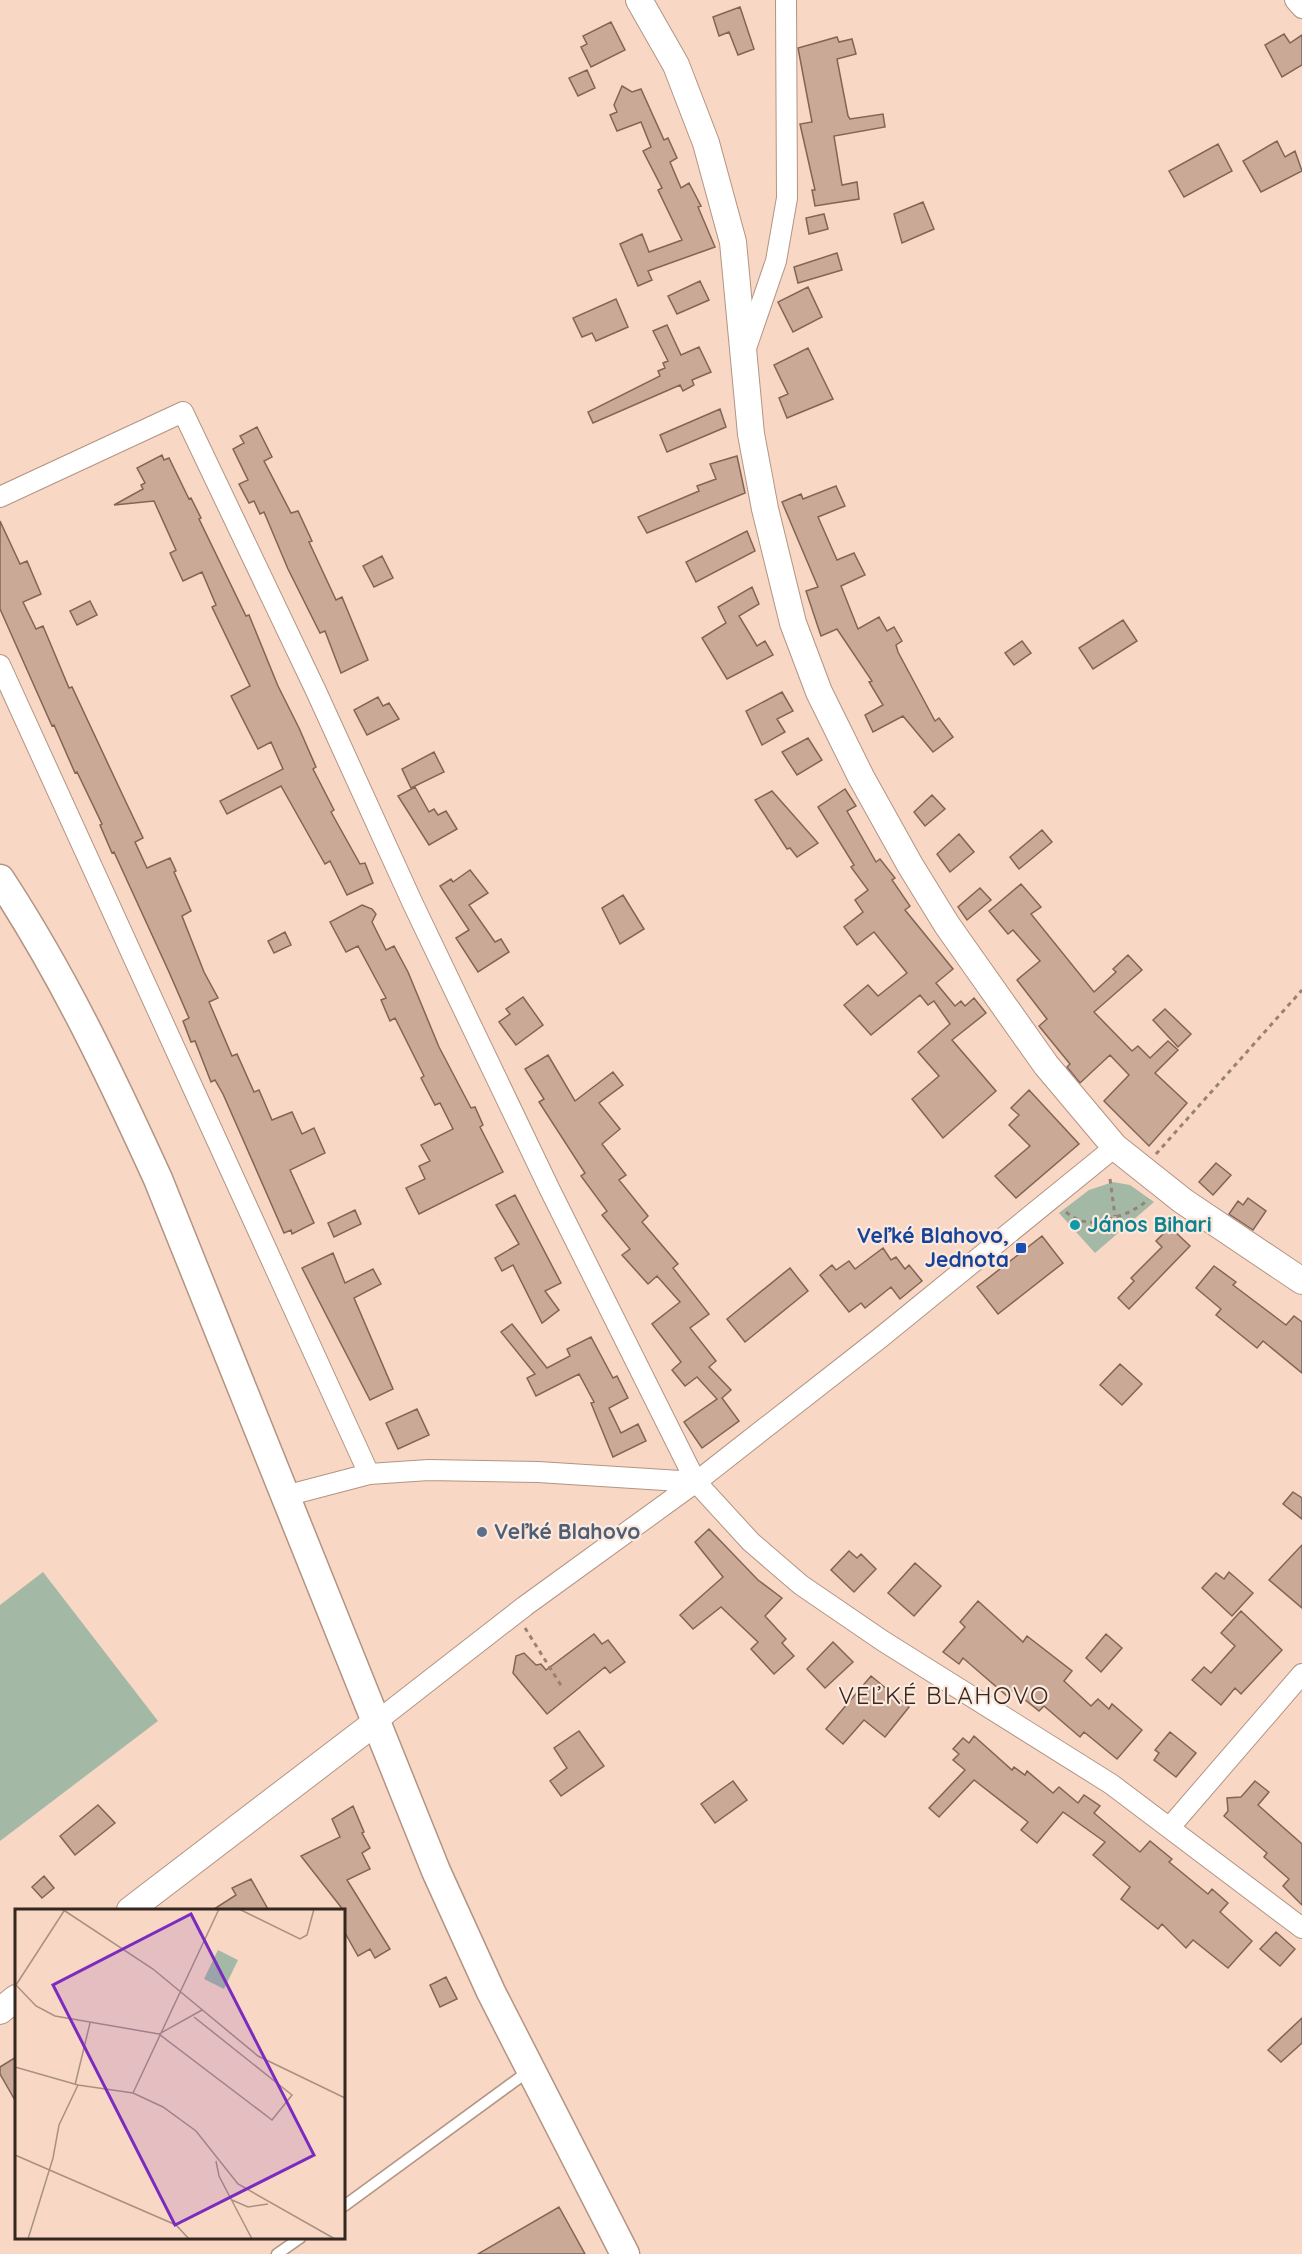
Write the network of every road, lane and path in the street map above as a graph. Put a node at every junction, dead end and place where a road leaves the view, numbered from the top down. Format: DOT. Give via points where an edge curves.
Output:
graph roads {
  1 [pos="639,0"];
  2 [pos="786,0"];
  3 [pos="1295,0"];
  4 [pos="1302,8"];
  5 [pos="745,351"];
  6 [pos="0,496"];
  7 [pos="0,665"];
  8 [pos="0,879"];
  9 [pos="1302,990"];
  10 [pos="1115,1147"];
  11 [pos="1152,1159"];
  12 [pos="1110,1179"];
  13 [pos="1150,1195"];
  14 [pos="1062,1207"];
  15 [pos="1115,1216"];
  16 [pos="1302,1281"];
  17 [pos="369,1474"];
  18 [pos="696,1482"];
  19 [pos="285,1496"];
  20 [pos="524,1628"];
  21 [pos="1302,1674"];
  22 [pos="562,1688"];
  23 [pos="376,1722"];
  24 [pos="1170,1827"];
  25 [pos="133,1909"];
  26 [pos="1302,1928"];
  27 [pos="15,1999"];
  28 [pos="0,2011"];
  29 [pos="530,2069"];
  30 [pos="345,2205"];
  31 [pos="299,2239"];
  32 [pos="277,2254"];
  33 [pos="625,2254"];
  1 -- 5 [label="street" via="676,65 706,143 733,242"];
  2 -- 5 [label="street" via="787,198 776,261"];
  3 -- 4 [label="street"];
  5 -- 10 [label="street" via="751,434 765,509 793,623 819,692 909,865 947,926 1046,1065"];
  6 -- 18 [label="street" via="183,412 413,904"];
  7 -- 17 [label="street"];
  8 -- 19 [label="main road" via="43,945 121,1097 158,1179"];
  9 -- 11 [label="path"];
  10 -- 16 [label="street" via="1183,1201"];
  10 -- 18 [label="street"];
  12 -- 15 [label="path"];
  13 -- 15 [label="path" via="1136,1210"];
  14 -- 15 [label="path" via="1087,1222"];
  17 -- 18 [label="street" via="429,1470 527,1472"];
  17 -- 19 [label="street"];
  18 -- 23 [label="street" via="525,1606"];
  18 -- 24 [label="street" via="751,1542 801,1586 1111,1784"];
  19 -- 23 [label="main road"];
  20 -- 22 [label="path"];
  21 -- 24 [label="street"];
  23 -- 25 [label="street"];
  23 -- 29 [label="main road" via="436,1871"];
  24 -- 26 [label="street"];
  27 -- 28 [label="street"];
  29 -- 30 [label="lane"];
  29 -- 33 [label="main road"];
  31 -- 32 [label="lane"];
}
